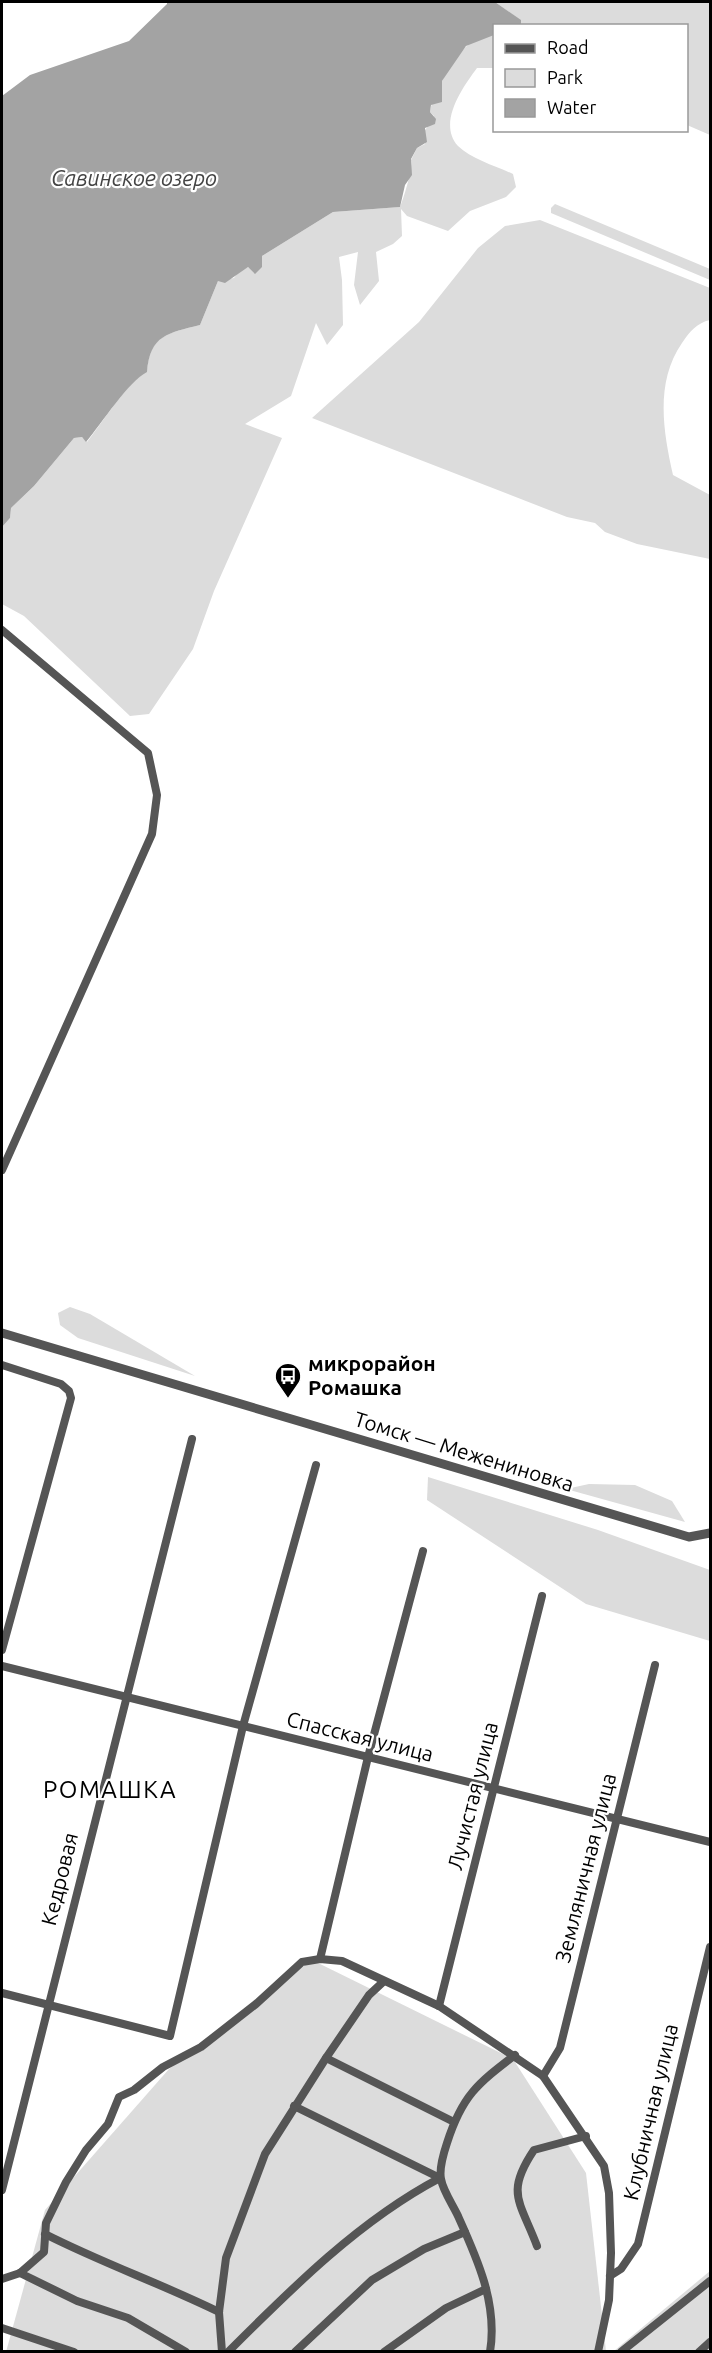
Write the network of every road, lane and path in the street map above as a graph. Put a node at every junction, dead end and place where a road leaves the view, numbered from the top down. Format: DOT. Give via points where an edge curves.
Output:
graph roads {
  1 [pos="2,630"];
  2 [pos="2,1170"];
  3 [pos="2,1333"];
  4 [pos="2,1365"];
  5 [pos="192,1439"];
  6 [pos="316,1465"];
  7 [pos="711,1533"];
  8 [pos="423,1551"];
  9 [pos="543,1596"];
  10 [pos="2,1650"];
  11 [pos="655,1665"];
  12 [pos="2,1666"];
  13 [pos="125,1697"];
  14 [pos="243,1726"];
  15 [pos="368,1757"];
  16 [pos="494,1788"];
  17 [pos="616,1819"];
  18 [pos="711,1842"];
  19 [pos="711,1947"];
  20 [pos="320,1959"];
  21 [pos="383,1982"];
  22 [pos="2,1993"];
  23 [pos="47,2005"];
  24 [pos="439,2006"];
  25 [pos="515,2055"];
  26 [pos="326,2058"];
  27 [pos="543,2076"];
  28 [pos="294,2106"];
  29 [pos="454,2122"];
  30 [pos="586,2136"];
  31 [pos="440,2178"];
  32 [pos="2,2190"];
  33 [pos="465,2232"];
  34 [pos="45,2234"];
  35 [pos="537,2246"];
  36 [pos="20,2274"];
  37 [pos="610,2276"];
  38 [pos="2,2279"];
  39 [pos="711,2281"];
  40 [pos="486,2289"];
  41 [pos="219,2312"];
  42 [pos="2,2328"];
  43 [pos="711,2342"];
  44 [pos="74,2352"];
  45 [pos="186,2352"];
  46 [pos="222,2352"];
  47 [pos="228,2352"];
  48 [pos="295,2352"];
  49 [pos="384,2352"];
  50 [pos="490,2352"];
  51 [pos="598,2352"];
  52 [pos="621,2352"];
  53 [pos="699,2352"];
  1 -- 2 [label="street" via="148,753 157,795 152,834"];
  3 -- 7 [label="street, Томск — Межениновка" via="689,1537"];
  4 -- 10 [label="street" via="61,1384 71,1398"];
  5 -- 13 [label="street, Кедровая"];
  6 -- 14 [label="street"];
  8 -- 15 [label="street"];
  9 -- 16 [label="street, Лучистая улица"];
  11 -- 17 [label="street, Земляничная улица"];
  12 -- 13 [label="street, Спасская улица"];
  13 -- 14 [label="street, Спасская улица"];
  13 -- 23 [label="street, Кедровая"];
  14 -- 15 [label="street, Спасская улица"];
  14 -- 23 [label="street" via="170,2036"];
  15 -- 16 [label="street, Спасская улица"];
  15 -- 20 [label="street"];
  16 -- 17 [label="street, Спасская улица"];
  16 -- 24 [label="street, Лучистая улица"];
  17 -- 18 [label="street, Спасская улица"];
  17 -- 27 [label="street, Земляничная улица" via="560,2048"];
  19 -- 37 [label="street, Клубничная улица" via="638,2244 621,2269"];
  20 -- 21 [label="street" via="342,1960"];
  20 -- 34 [label="street" via="302,1962 201,2047 119,2097 108,2124 66,2182 46,2223"];
  21 -- 24 [label="street"];
  21 -- 26 [label="street" via="369,1995"];
  22 -- 23 [label="street"];
  23 -- 32 [label="street, Кедровая"];
  24 -- 25 [label="street"];
  25 -- 27 [label="street"];
  25 -- 29 [label="street" via="479,2082 456,2113"];
  26 -- 28 [label="street"];
  26 -- 29 [label="street"];
  27 -- 30 [label="street"];
  28 -- 31 [label="street"];
  28 -- 41 [label="street" via="265,2154 226,2258"];
  29 -- 31 [label="street"];
  30 -- 35 [label="street" via="534,2150 519,2172 516,2191"];
  30 -- 37 [label="street" via="604,2166 609,2193"];
  31 -- 33 [label="street"];
  31 -- 47 [label="street" via="402,2198 368,2223"];
  33 -- 40 [label="street"];
  33 -- 48 [label="street" via="424,2249 372,2280"];
  34 -- 36 [label="street" via="44,2252"];
  34 -- 41 [label="street"];
  36 -- 38 [label="street"];
  36 -- 45 [label="street" via="77,2301 128,2318"];
  37 -- 51 [label="street"];
  39 -- 52 [label="street"];
  40 -- 49 [label="street" via="446,2308"];
  40 -- 50 [label="street" via="493,2331"];
  41 -- 46 [label="street"];
  42 -- 44 [label="street"];
  43 -- 53 [label="street"];
}
